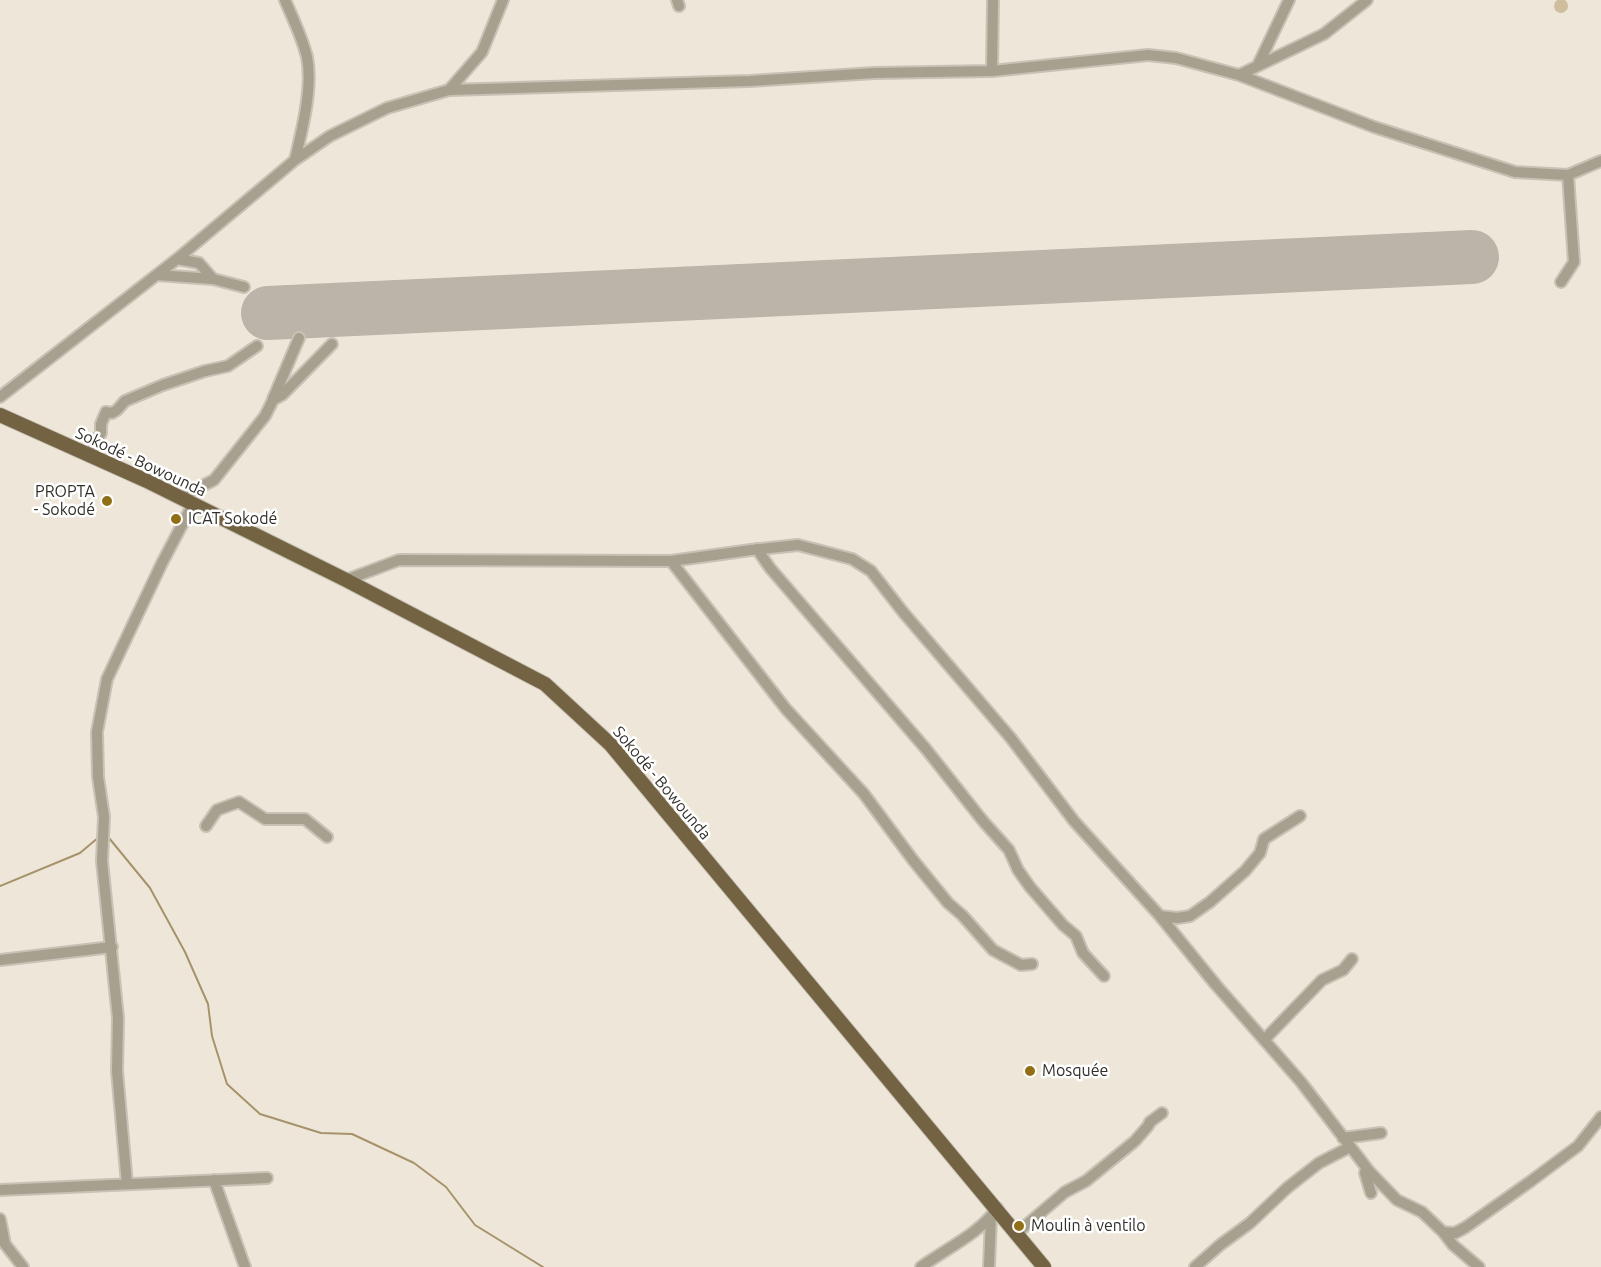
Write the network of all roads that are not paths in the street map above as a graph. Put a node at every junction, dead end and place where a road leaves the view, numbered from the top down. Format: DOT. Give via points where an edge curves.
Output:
graph roads {
  1 [pos="285,0"];
  2 [pos="503,0"];
  3 [pos="993,0"];
  4 [pos="1288,0"];
  5 [pos="1367,0"];
  6 [pos="1258,65"];
  7 [pos="992,71"];
  8 [pos="1239,75"];
  9 [pos="449,90"];
  10 [pos="295,160"];
  11 [pos="1601,161"];
  12 [pos="1568,175"];
  13 [pos="177,259"];
  14 [pos="157,275"];
  15 [pos="213,279"];
  16 [pos="1561,282"];
  17 [pos="244,287"];
  18 [pos="299,338"];
  19 [pos="332,344"];
  20 [pos="257,346"];
  21 [pos="0,397"];
  22 [pos="273,399"];
  23 [pos="0,415"];
  24 [pos="89,456"];
  25 [pos="189,502"];
  26 [pos="757,549"];
  27 [pos="671,561"];
  28 [pos="346,580"];
  29 [pos="1300,816"];
  30 [pos="206,826"];
  31 [pos="327,837"];
  32 [pos="1160,916"];
  33 [pos="112,947"];
  34 [pos="1352,959"];
  35 [pos="0,960"];
  36 [pos="1032,964"];
  37 [pos="1104,976"];
  38 [pos="1264,1040"];
  39 [pos="1162,1113"];
  40 [pos="1601,1117"];
  41 [pos="1380,1133"];
  42 [pos="1343,1138"];
  43 [pos="1353,1150"];
  44 [pos="1341,1155"];
  45 [pos="1366,1168"];
  46 [pos="267,1178"];
  47 [pos="214,1180"];
  48 [pos="127,1184"];
  49 [pos="0,1190"];
  50 [pos="1371,1193"];
  51 [pos="994,1212"];
  52 [pos="0,1219"];
  53 [pos="1436,1228"];
  54 [pos="1017,1233"];
  55 [pos="23,1267"];
  56 [pos="245,1267"];
  57 [pos="921,1267"];
  58 [pos="989,1267"];
  59 [pos="1044,1267"];
  60 [pos="1195,1267"];
  61 [pos="1479,1267"];
  1 -- 10 [label="street" via="307,59 307,92"];
  2 -- 9 [label="street" via="482,51"];
  3 -- 7 [label="street"];
  4 -- 6 [label="street"];
  5 -- 6 [label="street" via="1324,34"];
  6 -- 8 [label="street"];
  7 -- 8 [label="street" via="1148,55 1176,58"];
  7 -- 9 [label="street"];
  8 -- 12 [label="street" via="1374,127 1515,172"];
  9 -- 10 [label="street" via="387,108 330,136"];
  10 -- 13 [label="street"];
  11 -- 12 [label="street"];
  12 -- 16 [label="street" via="1574,262"];
  13 -- 14 [label="street"];
  13 -- 15 [label="street" via="199,263"];
  14 -- 15 [label="street"];
  14 -- 21 [label="street"];
  15 -- 17 [label="street"];
  18 -- 22 [label="street"];
  19 -- 22 [label="street" via="282,395"];
  20 -- 24 [label="street" via="228,366 163,385 125,401 112,413 106,412"];
  22 -- 25 [label="street" via="265,416 214,480 188,493"];
  23 -- 24 [label="main road, Sokodé - Bowounda"];
  24 -- 25 [label="main road, Sokodé - Bowounda"];
  25 -- 28 [label="main road, Sokodé - Bowounda"];
  25 -- 33 [label="street" via="107,679 97,732 104,817 102,861"];
  26 -- 27 [label="street"];
  26 -- 32 [label="street" via="798,545 852,559 871,571 1010,737 1074,821"];
  26 -- 37 [label="street" via="1009,850 1030,887 1076,936 1083,952"];
  27 -- 28 [label="street" via="399,560"];
  27 -- 36 [label="street" via="786,709 864,794 948,903 993,950 1021,965"];
  28 -- 51 [label="main road, Sokodé - Bowounda" via="545,684 610,744 904,1096"];
  29 -- 32 [label="street" via="1264,839 1260,853 1245,871 1210,902 1190,916"];
  30 -- 31 [label="street" via="217,810 239,802 265,819 305,819"];
  32 -- 38 [label="street"];
  33 -- 35 [label="street"];
  33 -- 48 [label="street"];
  34 -- 38 [label="street" via="1343,970 1322,980"];
  38 -- 42 [label="street"];
  39 -- 54 [label="street" via="1086,1181 1065,1192"];
  40 -- 53 [label="street" via="1578,1146 1466,1227 1455,1233"];
  41 -- 42 [label="street"];
  42 -- 43 [label="street"];
  43 -- 44 [label="street"];
  43 -- 45 [label="street"];
  43 -- 60 [label="street" via="1319,1163"];
  45 -- 50 [label="street"];
  45 -- 53 [label="street" via="1397,1200 1422,1212"];
  46 -- 47 [label="street"];
  47 -- 48 [label="street"];
  47 -- 56 [label="street"];
  48 -- 49 [label="street"];
  51 -- 54 [label="main road, Sokodé - Bowounda"];
  51 -- 57 [label="street" via="950,1249"];
  51 -- 58 [label="street"];
  52 -- 55 [label="street" via="5,1244"];
  53 -- 61 [label="street"];
  54 -- 59 [label="main road, Sokodé - Bowounda"];
}
